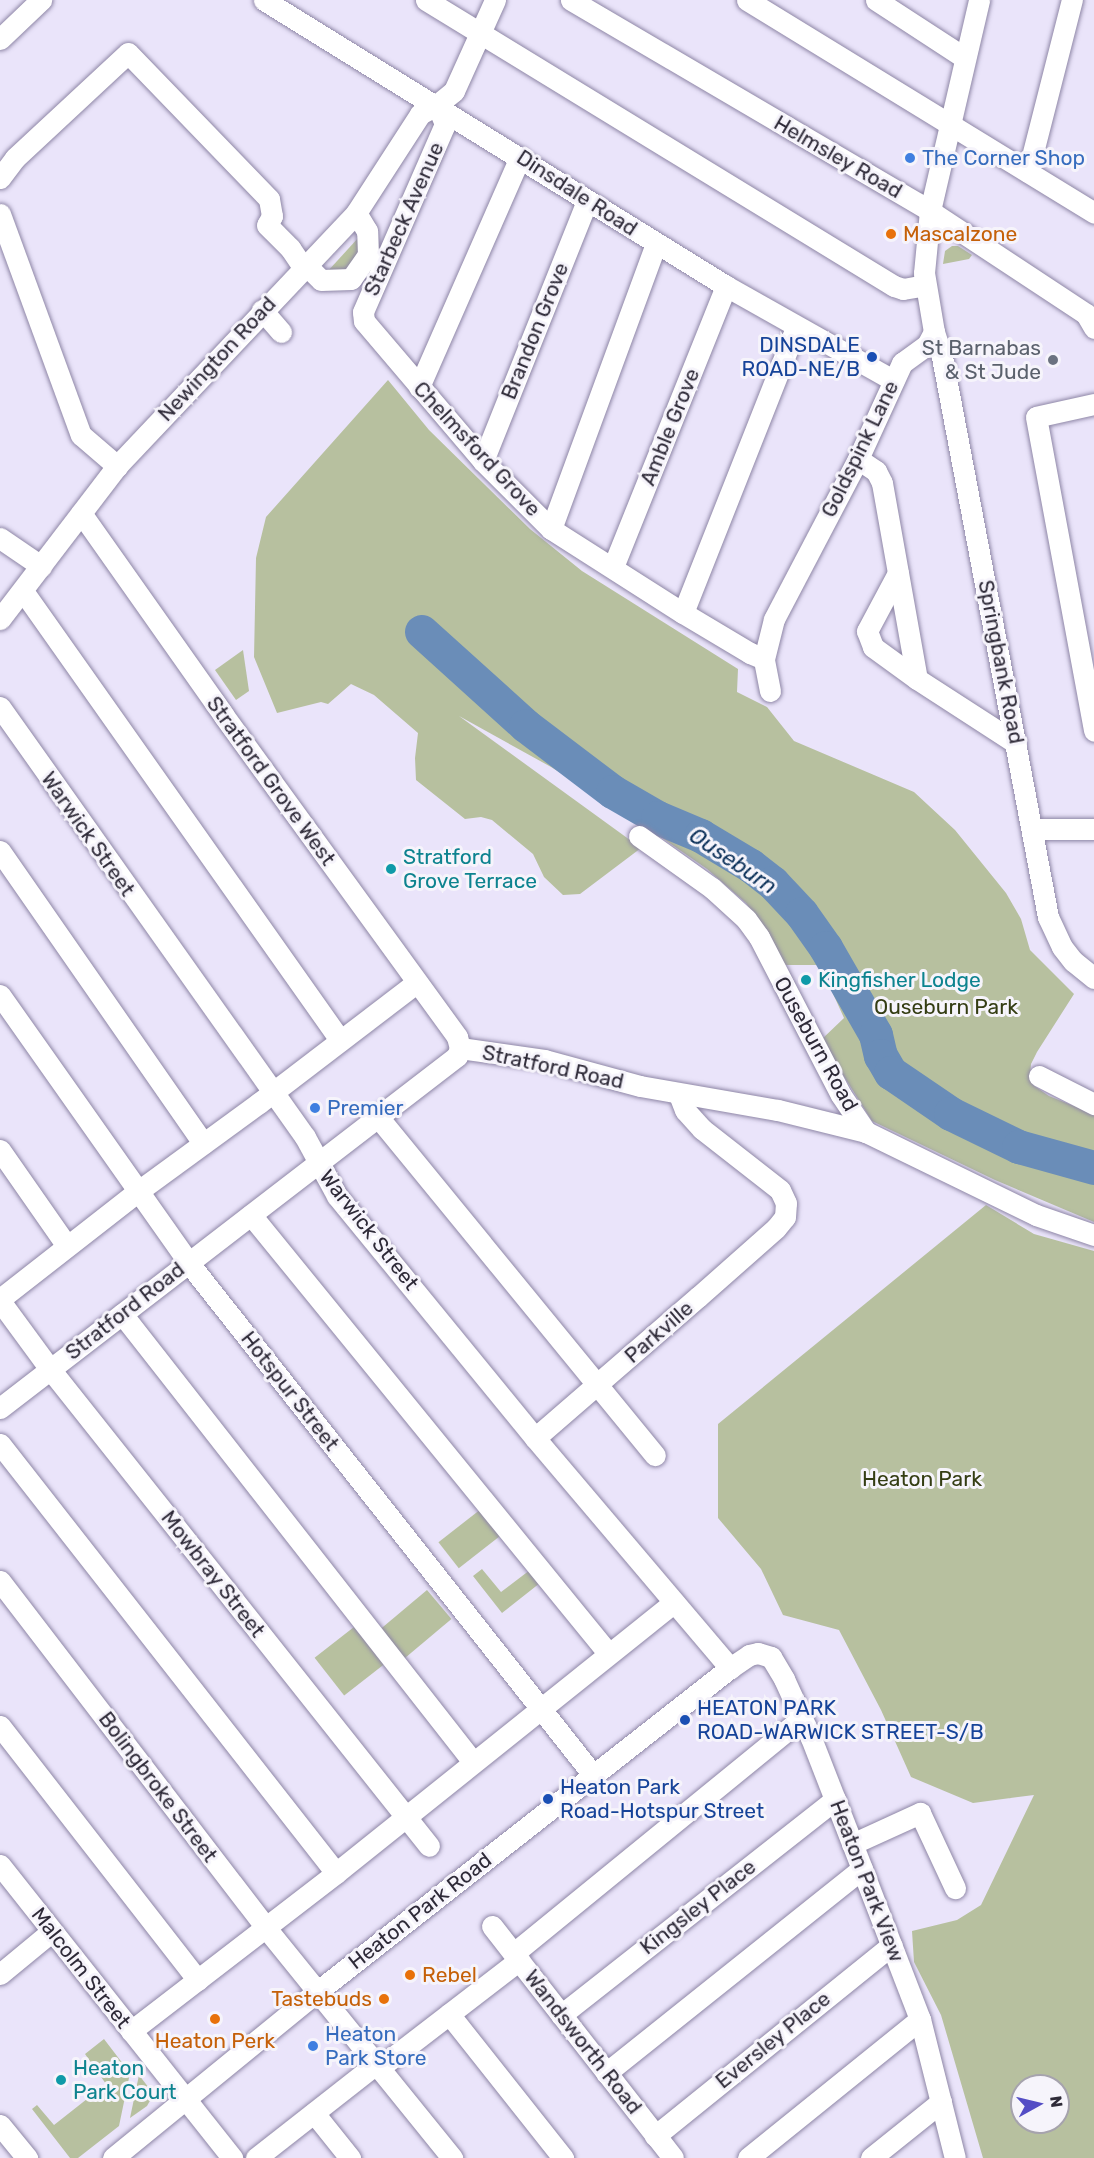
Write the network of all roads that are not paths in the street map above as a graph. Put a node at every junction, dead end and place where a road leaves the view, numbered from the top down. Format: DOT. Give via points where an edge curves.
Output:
graph roads {
  1 [pos="41,0"];
  2 [pos="264,0"];
  3 [pos="426,0"];
  4 [pos="495,0"];
  5 [pos="571,0"];
  6 [pos="747,0"];
  7 [pos="876,0"];
  8 [pos="979,0"];
  9 [pos="1072,0"];
  10 [pos="481,33"];
  11 [pos="0,39"];
  12 [pos="965,58"];
  13 [pos="437,105"];
  14 [pos="949,123"];
  15 [pos="520,157"];
  16 [pos="1028,172"];
  17 [pos="0,178"];
  18 [pos="587,201"];
  19 [pos="930,211"];
  20 [pos="356,213"];
  21 [pos="1094,213"];
  22 [pos="0,214"];
  23 [pos="656,244"];
  24 [pos="305,267"];
  25 [pos="925,285"];
  26 [pos="726,286"];
  27 [pos="262,310"];
  28 [pos="363,312"];
  29 [pos="796,327"];
  30 [pos="1094,328"];
  31 [pos="281,332"];
  32 [pos="934,332"];
  33 [pos="893,380"];
  34 [pos="419,387"];
  35 [pos="1094,404"];
  36 [pos="858,459"];
  37 [pos="483,461"];
  38 [pos="117,466"];
  39 [pos="81,513"];
  40 [pos="551,528"];
  41 [pos="0,538"];
  42 [pos="41,566"];
  43 [pos="613,567"];
  44 [pos="898,573"];
  45 [pos="13,597"];
  46 [pos="682,612"];
  47 [pos="0,619"];
  48 [pos="764,659"];
  49 [pos="917,679"];
  50 [pos="770,690"];
  51 [pos="0,707"];
  52 [pos="1094,731"];
  53 [pos="1016,743"];
  54 [pos="1032,829"];
  55 [pos="1094,829"];
  56 [pos="639,836"];
  57 [pos="0,851"];
  58 [pos="1094,978"];
  59 [pos="416,983"];
  60 [pos="0,995"];
  61 [pos="340,1040"];
  62 [pos="460,1048"];
  63 [pos="1039,1076"];
  64 [pos="679,1094"];
  65 [pos="266,1098"];
  66 [pos="1094,1104"];
  67 [pos="378,1117"];
  68 [pos="866,1132"];
  69 [pos="203,1143"];
  70 [pos="0,1150"];
  71 [pos="310,1169"];
  72 [pos="137,1192"];
  73 [pos="251,1215"];
  74 [pos="1094,1235"];
  75 [pos="67,1246"];
  76 [pos="188,1262"];
  77 [pos="0,1300"];
  78 [pos="122,1314"];
  79 [pos="50,1369"];
  80 [pos="596,1386"];
  81 [pos="0,1408"];
  82 [pos="535,1438"];
  83 [pos="0,1444"];
  84 [pos="655,1455"];
  85 [pos="0,1581"];
  86 [pos="674,1602"];
  87 [pos="608,1653"];
  88 [pos="730,1668"];
  89 [pos="540,1708"];
  90 [pos="802,1718"];
  91 [pos="0,1726"];
  92 [pos="473,1762"];
  93 [pos="594,1776"];
  94 [pos="835,1799"];
  95 [pos="405,1816"];
  96 [pos="852,1844"];
  97 [pos="429,1846"];
  98 [pos="0,1865"];
  99 [pos="862,1869"];
  100 [pos="336,1873"];
  101 [pos="955,1888"];
  102 [pos="492,1926"];
  103 [pos="266,1928"];
  104 [pos="52,1931"];
  105 [pos="892,1945"];
  106 [pos="517,1956"];
  107 [pos="0,1974"];
  108 [pos="198,1980"];
  109 [pos="318,1991"];
  110 [pos="449,2014"];
  111 [pos="561,2015"];
  112 [pos="920,2019"];
  113 [pos="131,2031"];
  114 [pos="378,2066"];
  115 [pos="606,2073"];
  116 [pos="184,2100"];
  117 [pos="941,2102"];
  118 [pos="314,2113"];
  119 [pos="0,2125"];
  120 [pos="655,2136"];
  121 [pos="27,2158"];
  122 [pos="113,2158"];
  123 [pos="232,2158"];
  124 [pos="256,2158"];
  125 [pos="350,2158"];
  126 [pos="452,2158"];
  127 [pos="563,2158"];
  128 [pos="673,2158"];
  129 [pos="748,2158"];
  130 [pos="871,2158"];
  131 [pos="955,2158"];
  1 -- 11 [label="street"];
  2 -- 13 [label="street, Dinsdale Road"];
  3 -- 10 [label="street"];
  4 -- 10 [label="street"];
  5 -- 19 [label="street, Helmsley Road"];
  6 -- 14 [label="street"];
  7 -- 12 [label="street"];
  8 -- 12 [label="street"];
  9 -- 16 [label="street"];
  10 -- 13 [label="street" via="454,91"];
  10 -- 25 [label="street" via="894,286 903,289"];
  12 -- 14 [label="street"];
  13 -- 15 [label="street, Dinsdale Road"];
  13 -- 20 [label="street, Newington Road" via="420,114"];
  13 -- 28 [label="street, Starbeck Avenue" via="445,124"];
  14 -- 16 [label="street"];
  14 -- 19 [label="street"];
  15 -- 18 [label="street, Dinsdale Road"];
  15 -- 34 [label="street"];
  16 -- 21 [label="street"];
  17 -- 24 [label="street" via="15,158 128,53 269,199 272,216 267,225"];
  18 -- 23 [label="street, Dinsdale Road"];
  18 -- 37 [label="street, Brandon Grove"];
  19 -- 25 [label="street"];
  19 -- 30 [label="street, Helmsley Road" via="1086,314"];
  20 -- 24 [label="street, Newington Road"];
  20 -- 24 [label="street" via="367,231 368,255 351,279 321,280"];
  22 -- 38 [label="street" via="81,435"];
  23 -- 26 [label="street, Dinsdale Road"];
  23 -- 40 [label="street"];
  24 -- 27 [label="street, Newington Road"];
  25 -- 32 [label="street"];
  26 -- 29 [label="street, Dinsdale Road"];
  26 -- 43 [label="street, Amble Grove"];
  27 -- 31 [label="street"];
  27 -- 38 [label="street, Newington Road"];
  28 -- 34 [label="street, Chelmsford Grove" via="364,321"];
  29 -- 33 [label="street, Dinsdale Road"];
  29 -- 46 [label="street"];
  32 -- 33 [label="street, Goldspink Lane" via="927,345 902,363"];
  32 -- 53 [label="street, Springbank Road"];
  33 -- 36 [label="street, Goldspink Lane"];
  34 -- 37 [label="street, Chelmsford Grove"];
  35 -- 52 [label="street" via="1036,417"];
  36 -- 44 [label="street" via="880,476"];
  36 -- 48 [label="street, Goldspink Lane" via="774,619"];
  37 -- 40 [label="street, Chelmsford Grove"];
  38 -- 39 [label="street, Newington Road"];
  39 -- 42 [label="street, Newington Road"];
  39 -- 59 [label="street, Stratford Grove West"];
  40 -- 43 [label="street, Chelmsford Grove"];
  41 -- 42 [label="street"];
  42 -- 45 [label="street, Newington Road"];
  43 -- 46 [label="street, Chelmsford Grove"];
  44 -- 49 [label="street"];
  44 -- 49 [label="street" via="867,631 873,648"];
  45 -- 47 [label="street, Newington Road"];
  45 -- 61 [label="street"];
  46 -- 48 [label="street, Chelmsford Grove"];
  48 -- 50 [label="street, Goldspink Lane"];
  49 -- 53 [label="street"];
  51 -- 65 [label="street, Warwick Street"];
  53 -- 54 [label="street, Springbank Road"];
  54 -- 55 [label="street"];
  54 -- 58 [label="street, Springbank Road" via="1054,933 1073,961"];
  56 -- 68 [label="street, Ouseburn Road" via="712,888 746,919 841,1095"];
  57 -- 69 [label="street"];
  59 -- 61 [label="street"];
  59 -- 62 [label="street, Stratford Grove West" via="457,1037"];
  60 -- 72 [label="street, Hotspur Street"];
  61 -- 65 [label="street"];
  62 -- 64 [label="street, Stratford Road" via="544,1060"];
  62 -- 67 [label="street, Stratford Road" via="457,1056"];
  63 -- 66 [label="street"];
  64 -- 68 [label="street, Stratford Road" via="778,1110"];
  64 -- 80 [label="street, Parkville" via="685,1110 702,1129 780,1190 786,1210 780,1224"];
  65 -- 69 [label="street"];
  65 -- 71 [label="street, Warwick Street" via="305,1137"];
  67 -- 71 [label="street, Stratford Road"];
  67 -- 80 [label="street"];
  68 -- 74 [label="street, Ouseburn Road" via="1036,1215"];
  69 -- 72 [label="street"];
  70 -- 75 [label="street"];
  71 -- 73 [label="street, Stratford Road"];
  71 -- 82 [label="street, Warwick Street" via="337,1196"];
  72 -- 75 [label="street"];
  72 -- 76 [label="street, Hotspur Street"];
  73 -- 76 [label="street, Stratford Road"];
  73 -- 87 [label="street"];
  75 -- 77 [label="street"];
  76 -- 78 [label="street, Stratford Road"];
  76 -- 89 [label="street, Hotspur Street"];
  77 -- 79 [label="street, Mowbray Street"];
  78 -- 79 [label="street, Stratford Road"];
  78 -- 92 [label="street"];
  79 -- 81 [label="street, Stratford Road"];
  79 -- 95 [label="street, Mowbray Street"];
  80 -- 82 [label="street, Parkville"];
  80 -- 84 [label="street"];
  82 -- 86 [label="street, Warwick Street"];
  83 -- 100 [label="street"];
  85 -- 103 [label="street, Bolingbroke Street"];
  86 -- 87 [label="street"];
  86 -- 88 [label="street, Warwick Street"];
  87 -- 89 [label="street"];
  88 -- 90 [label="street, Heaton Park View" via="754,1653 771,1657"];
  88 -- 93 [label="street, Heaton Park Road"];
  89 -- 92 [label="street"];
  89 -- 93 [label="street, Hotspur Street"];
  90 -- 94 [label="street, Heaton Park View"];
  90 -- 106 [label="street"];
  91 -- 108 [label="street"];
  92 -- 95 [label="street"];
  93 -- 109 [label="street, Heaton Park Road"];
  94 -- 96 [label="street, Heaton Park View"];
  94 -- 111 [label="street, Kingsley Place"];
  95 -- 97 [label="street, Mowbray Street"];
  95 -- 100 [label="street"];
  96 -- 99 [label="street, Heaton Park View"];
  96 -- 101 [label="street" via="921,1813"];
  98 -- 104 [label="street, Malcolm Street"];
  99 -- 105 [label="street, Heaton Park View"];
  99 -- 115 [label="street"];
  100 -- 103 [label="street"];
  102 -- 106 [label="street, Wandsworth Road"];
  103 -- 108 [label="street"];
  103 -- 109 [label="street, Bolingbroke Street"];
  104 -- 107 [label="street"];
  104 -- 113 [label="street, Malcolm Street"];
  105 -- 112 [label="street, Heaton Park View"];
  105 -- 120 [label="street, Eversley Place"];
  106 -- 110 [label="street"];
  106 -- 111 [label="street, Wandsworth Road"];
  108 -- 113 [label="street"];
  109 -- 114 [label="street, Bolingbroke Street"];
  109 -- 116 [label="street, Heaton Park Road"];
  110 -- 114 [label="street"];
  110 -- 127 [label="street"];
  111 -- 115 [label="street, Wandsworth Road"];
  112 -- 117 [label="street, Heaton Park View"];
  112 -- 129 [label="street"];
  113 -- 116 [label="street, Malcolm Street"];
  114 -- 118 [label="street"];
  114 -- 126 [label="street, Bolingbroke Street"];
  115 -- 120 [label="street, Wandsworth Road"];
  116 -- 122 [label="street, Heaton Park Road"];
  116 -- 123 [label="street, Malcolm Street"];
  117 -- 130 [label="street"];
  117 -- 131 [label="street, Heaton Park View"];
  118 -- 124 [label="street"];
  118 -- 125 [label="street"];
  119 -- 121 [label="street"];
  120 -- 128 [label="street, Wandsworth Road"];
}
